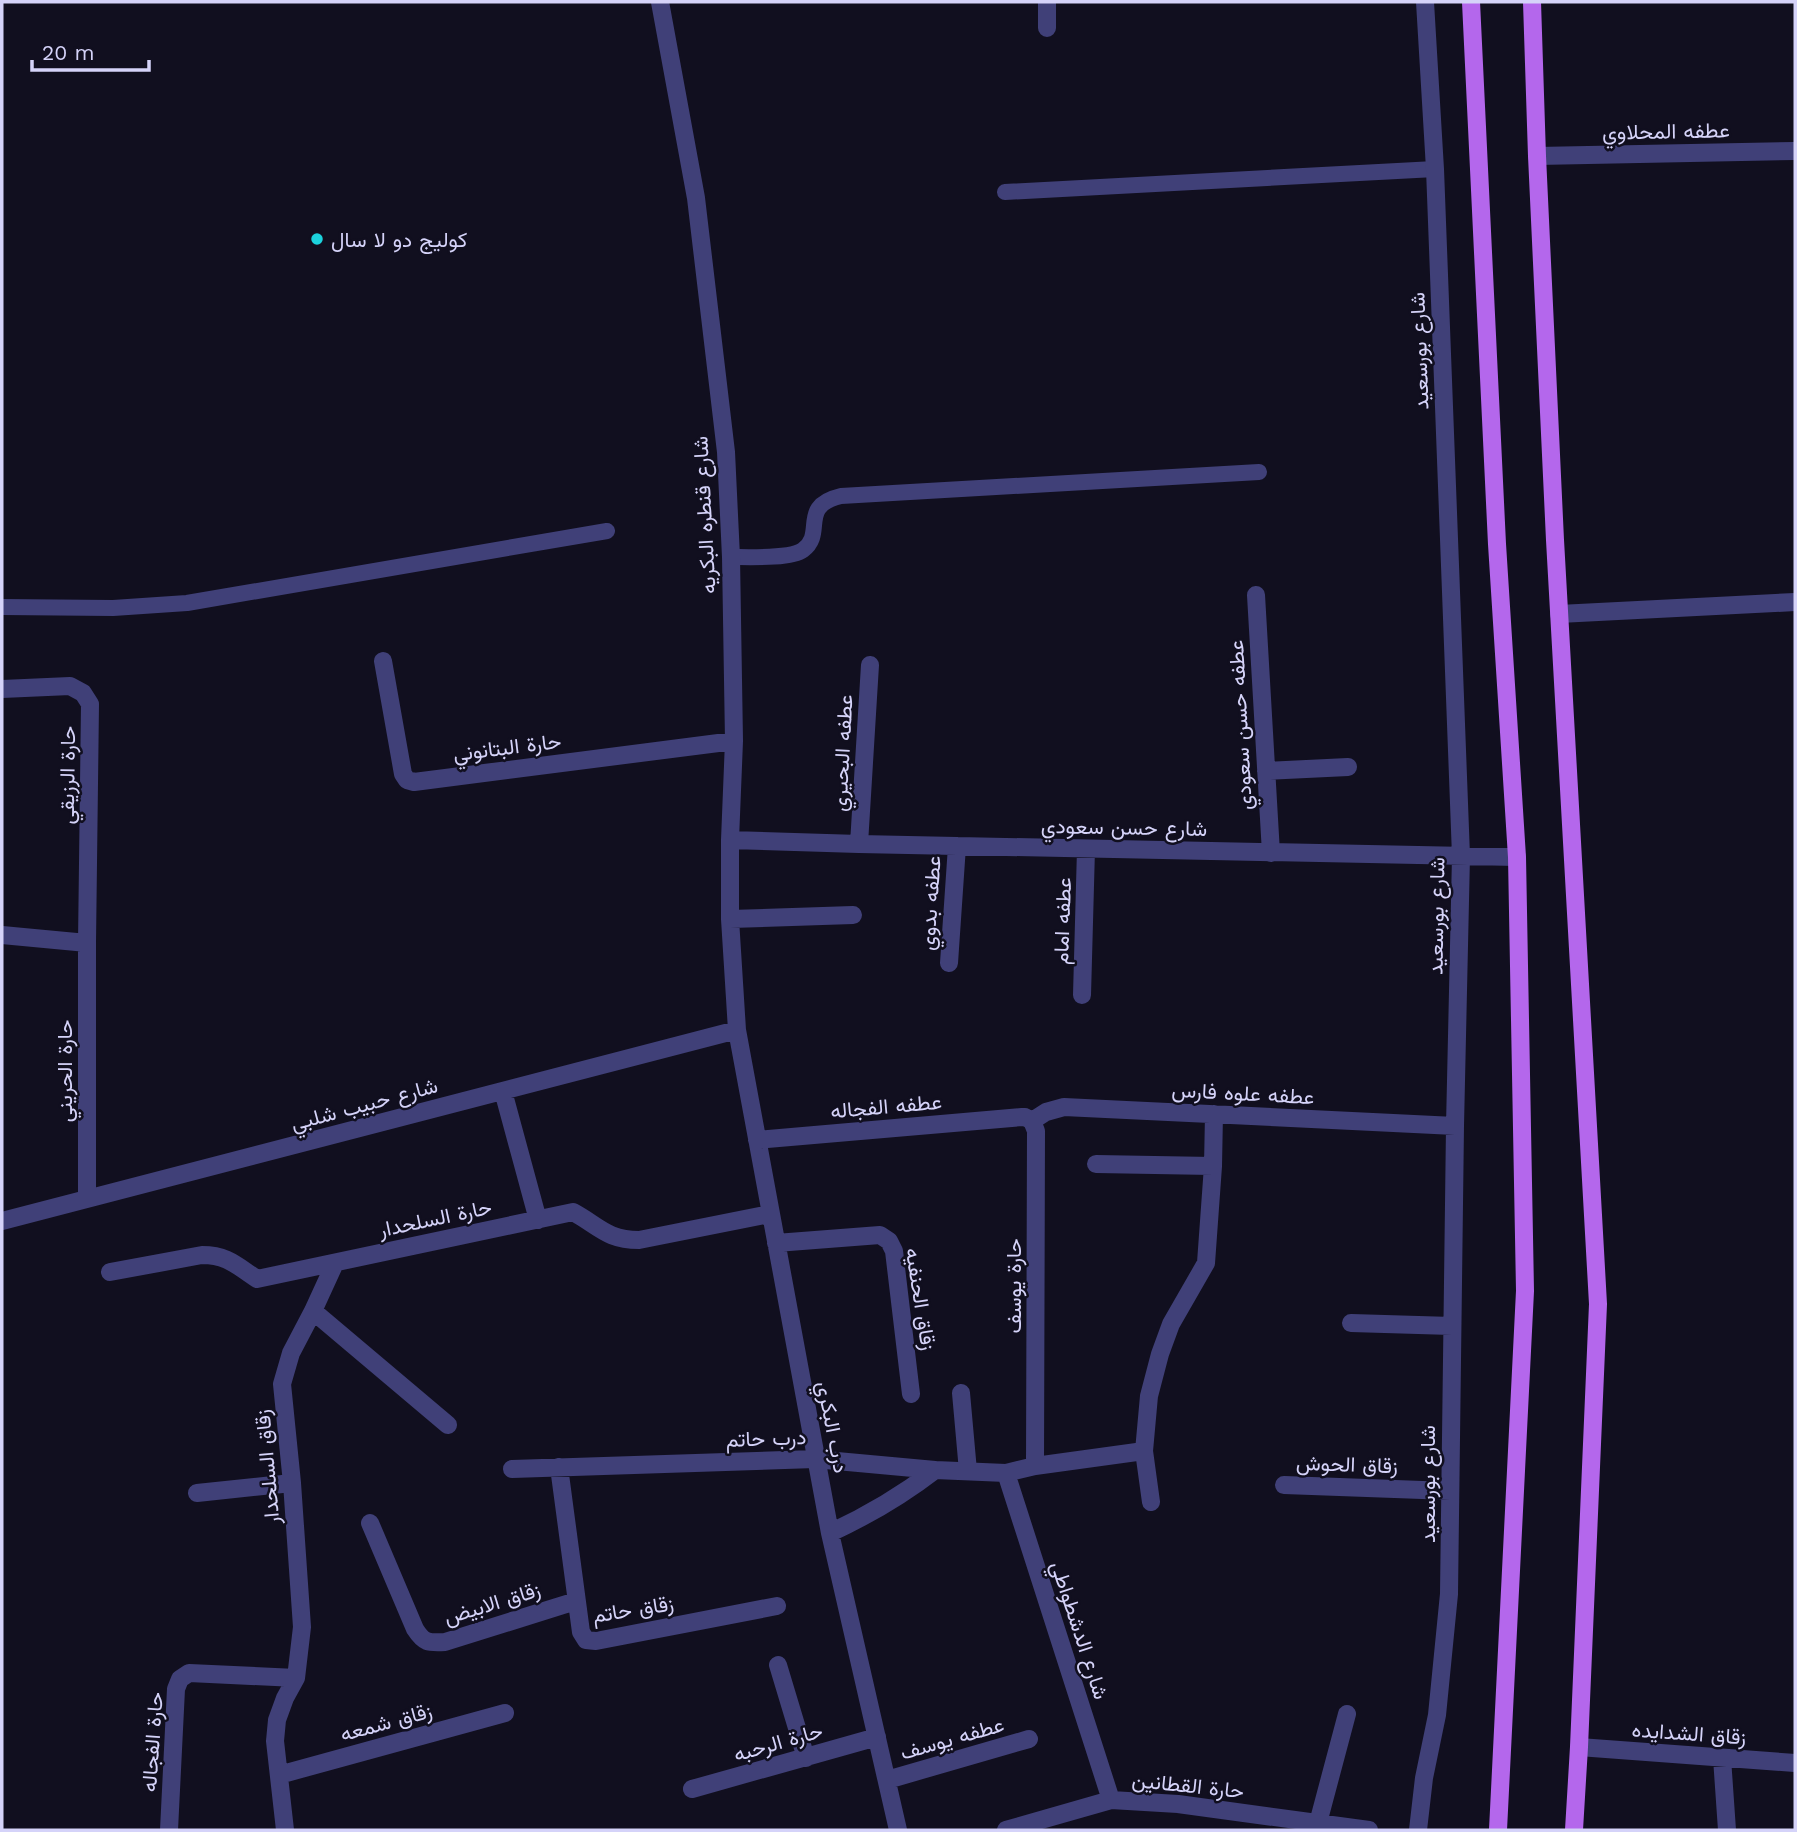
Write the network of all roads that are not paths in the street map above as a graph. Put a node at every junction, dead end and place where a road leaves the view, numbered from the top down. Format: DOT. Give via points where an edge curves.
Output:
graph roads {
  1 [pos="660,2"];
  2 [pos="1047,2"];
  3 [pos="1425,2"];
  4 [pos="1471,2"];
  5 [pos="1532,2"];
  6 [pos="1047,28"];
  7 [pos="1795,151"];
  8 [pos="1537,156"];
  9 [pos="1435,169"];
  10 [pos="1004,192"];
  11 [pos="1259,472"];
  12 [pos="607,531"];
  13 [pos="731,557"];
  14 [pos="1256,595"];
  15 [pos="1795,602"];
  16 [pos="2,607"];
  17 [pos="1559,614"];
  18 [pos="383,661"];
  19 [pos="870,665"];
  20 [pos="2,690"];
  21 [pos="734,741"];
  22 [pos="1348,766"];
  23 [pos="1266,771"];
  24 [pos="730,840"];
  25 [pos="859,844"];
  26 [pos="957,846"];
  27 [pos="1086,849"];
  28 [pos="1271,853"];
  29 [pos="1461,856"];
  30 [pos="1517,857"];
  31 [pos="853,915"];
  32 [pos="730,919"];
  33 [pos="2,935"];
  34 [pos="87,943"];
  35 [pos="949,963"];
  36 [pos="1082,995"];
  37 [pos="737,1030"];
  38 [pos="503,1091"];
  39 [pos="1214,1114"];
  40 [pos="1025,1119"];
  41 [pos="1455,1126"];
  42 [pos="757,1140"];
  43 [pos="1096,1164"];
  44 [pos="1213,1166"];
  45 [pos="87,1199"];
  46 [pos="770,1214"];
  47 [pos="538,1220"];
  48 [pos="2,1221"];
  49 [pos="776,1243"];
  50 [pos="335,1263"];
  51 [pos="110,1272"];
  52 [pos="313,1311"];
  53 [pos="1351,1323"];
  54 [pos="1452,1326"];
  55 [pos="961,1393"];
  56 [pos="911,1394"];
  57 [pos="448,1425"];
  58 [pos="1144,1451"];
  59 [pos="815,1459"];
  60 [pos="1035,1466"];
  61 [pos="559,1467"];
  62 [pos="512,1469"];
  63 [pos="935,1470"];
  64 [pos="968,1471"];
  65 [pos="1006,1473"];
  66 [pos="292,1483"];
  67 [pos="1284,1485"];
  68 [pos="1450,1491"];
  69 [pos="197,1493"];
  70 [pos="1151,1503"];
  71 [pos="370,1524"];
  72 [pos="830,1533"];
  73 [pos="576,1601"];
  74 [pos="777,1606"];
  75 [pos="778,1665"];
  76 [pos="296,1678"];
  77 [pos="505,1713"];
  78 [pos="1347,1714"];
  79 [pos="877,1737"];
  80 [pos="1029,1739"];
  81 [pos="1579,1747"];
  82 [pos="806,1758"];
  83 [pos="1722,1758"];
  84 [pos="1795,1763"];
  85 [pos="279,1775"];
  86 [pos="887,1780"];
  87 [pos="692,1789"];
  88 [pos="1111,1800"];
  89 [pos="1318,1823"];
  90 [pos="1035,1826"];
  91 [pos="169,1830"];
  92 [pos="285,1830"];
  93 [pos="898,1830"];
  94 [pos="1006,1830"];
  95 [pos="1369,1830"];
  96 [pos="1418,1830"];
  97 [pos="1498,1830"];
  98 [pos="1574,1830"];
  99 [pos="1727,1830"];
  1 -- 13 [label="street, شارع قنطره البكريه" via="696,198 726,452"];
  2 -- 6 [label="street"];
  3 -- 9 [label="street, شارع بورسعيد"];
  4 -- 30 [label="main road"];
  5 -- 8 [label="main road"];
  7 -- 8 [label="street, عطفه المحلاوي"];
  8 -- 17 [label="main road"];
  9 -- 10 [label="lane"];
  9 -- 29 [label="street, شارع بورسعيد"];
  11 -- 13 [label="lane" via="841,496 827,499 817,509 812,538 803,550 788,555"];
  12 -- 16 [label="lane" via="187,603"];
  13 -- 21 [label="street, شارع قنطره البكريه"];
  14 -- 23 [label="street, عطفه حسن سعودي"];
  15 -- 17 [label="street"];
  17 -- 81 [label="main road" via="1598,1304"];
  18 -- 21 [label="street, حارة البتانوني" via="403,774 414,782"];
  19 -- 25 [label="street, عطفه البحيري"];
  20 -- 34 [label="street, حارة الرزيقي" via="70,686 90,704"];
  21 -- 24 [label="street, شارع قنطره البكريه"];
  22 -- 23 [label="street"];
  23 -- 28 [label="street, عطفه حسن سعودي"];
  24 -- 25 [label="street, شارع حسن سعودي"];
  24 -- 32 [label="street, شارع قنطره البكريه"];
  25 -- 26 [label="street, شارع حسن سعودي"];
  26 -- 27 [label="street, شارع حسن سعودي"];
  26 -- 35 [label="street, عطفه بدوي"];
  27 -- 28 [label="street, شارع حسن سعودي"];
  27 -- 36 [label="street, عطفه امام"];
  28 -- 29 [label="street, شارع حسن سعودي"];
  29 -- 30 [label="street, شارع حسن سعودي"];
  29 -- 41 [label="street, شارع بورسعيد"];
  30 -- 97 [label="main road" via="1525,1291"];
  31 -- 32 [label="street"];
  32 -- 37 [label="street, شارع قنطره البكريه"];
  33 -- 34 [label="street"];
  34 -- 45 [label="street, حارة الحريني"];
  37 -- 38 [label="street, شارع حبيب شلبي"];
  37 -- 42 [label="street, درب البكري"];
  38 -- 45 [label="street, شارع حبيب شلبي"];
  38 -- 47 [label="street"];
  39 -- 40 [label="street, عطفه علوه فارس" via="1064,1107"];
  39 -- 41 [label="street, عطفه علوه فارس"];
  39 -- 44 [label="street"];
  40 -- 42 [label="street, عطفه الفجاله"];
  40 -- 60 [label="street, حارة يوسف" via="1036,1130"];
  41 -- 54 [label="street, شارع بورسعيد"];
  42 -- 46 [label="street, درب البكري"];
  43 -- 44 [label="street"];
  44 -- 58 [label="street" via="1206,1263 1171,1324 1160,1354 1149,1396"];
  45 -- 48 [label="street, شارع حبيب شلبي"];
  46 -- 47 [label="street, حارة السلحدار" via="639,1240 610,1236 573,1212"];
  46 -- 49 [label="street, درب البكري"];
  47 -- 50 [label="street, حارة السلحدار"];
  49 -- 56 [label="street, زقاق الحنفيه" via="880,1235 889,1241 894,1251"];
  49 -- 59 [label="street, درب البكري"];
  50 -- 51 [label="street, حارة السلحدار" via="257,1279 230,1260 202,1255"];
  50 -- 52 [label="street, زقاق السلحدار"];
  52 -- 57 [label="street"];
  52 -- 66 [label="street, زقاق السلحدار" via="291,1353 282,1384"];
  53 -- 54 [label="street"];
  54 -- 68 [label="street, شارع بورسعيد"];
  55 -- 64 [label="street"];
  58 -- 60 [label="street, درب حاتم"];
  58 -- 70 [label="street"];
  59 -- 61 [label="street, درب حاتم"];
  59 -- 63 [label="street, درب حاتم"];
  59 -- 72 [label="street, درب البكري"];
  60 -- 65 [label="street, درب حاتم"];
  61 -- 62 [label="street, درب حاتم"];
  61 -- 73 [label="street, زقاق حاتم"];
  63 -- 64 [label="street, درب حاتم"];
  63 -- 72 [label="street" via="867,1516"];
  64 -- 65 [label="street, درب حاتم"];
  65 -- 88 [label="street, شارع الدشطواطي"];
  66 -- 69 [label="street"];
  66 -- 76 [label="street, زقاق السلحدار" via="302,1627"];
  67 -- 68 [label="street, زقاق الحوش"];
  68 -- 96 [label="street, شارع بورسعيد" via="1450,1594"];
  71 -- 73 [label="street, زقاق الابيض" via="415,1629 431,1643"];
  72 -- 79 [label="street, درب البكري"];
  73 -- 74 [label="street, زقاق حاتم" via="581,1632 586,1640 596,1641"];
  75 -- 82 [label="street"];
  76 -- 85 [label="street" via="277,1720"];
  76 -- 91 [label="street, حارة الفجاله" via="189,1673 180,1679"];
  77 -- 85 [label="street, زقاق شمعه"];
  78 -- 89 [label="street"];
  79 -- 82 [label="street, حارة الرحبه"];
  79 -- 86 [label="street, درب البكري"];
  80 -- 86 [label="street, عطفه يوسف"];
  81 -- 83 [label="street, زقاق الشدايده"];
  81 -- 98 [label="main road"];
  82 -- 87 [label="street, حارة الرحبه"];
  83 -- 84 [label="street, زقاق الشدايده"];
  83 -- 99 [label="street"];
  85 -- 92 [label="street"];
  86 -- 93 [label="street, درب البكري"];
  88 -- 89 [label="street, حارة القطانين"];
  88 -- 90 [label="street, حارة القطانين"];
  89 -- 95 [label="street, حارة القطانين"];
  90 -- 94 [label="street, حارة القطانين"];
}
